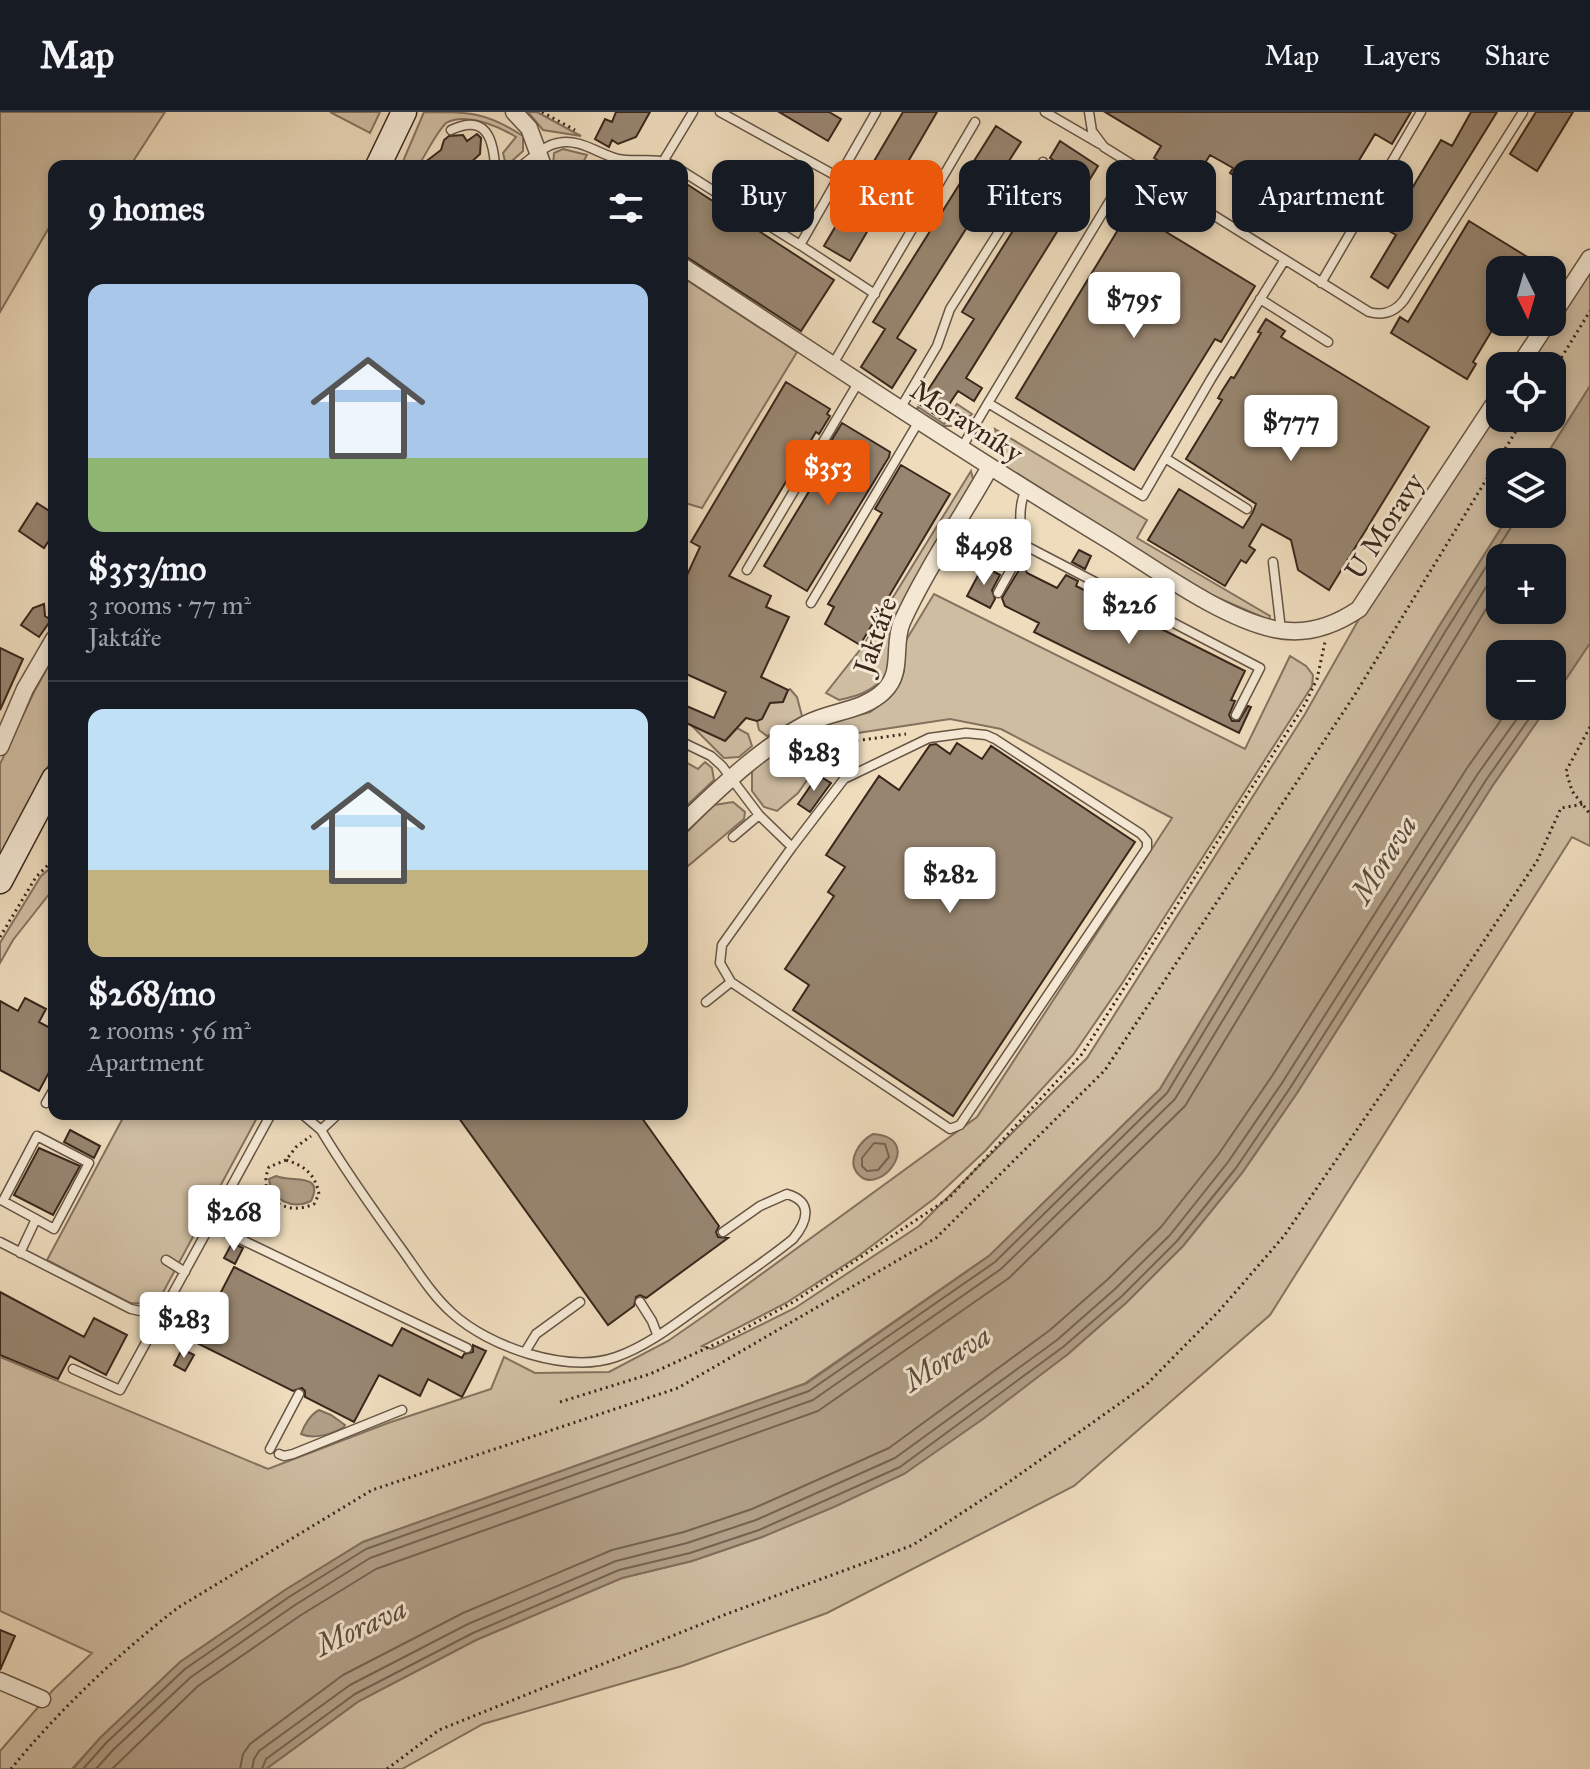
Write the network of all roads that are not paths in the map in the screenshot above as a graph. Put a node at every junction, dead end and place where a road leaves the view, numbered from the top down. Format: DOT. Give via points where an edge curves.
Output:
graph roads {
  1 [pos="404,112"];
  2 [pos="514,112"];
  3 [pos="693,112"];
  4 [pos="720,112"];
  5 [pos="876,112"];
  6 [pos="1045,112"];
  7 [pos="1089,112"];
  8 [pos="1421,112"];
  9 [pos="1523,112"];
  10 [pos="975,122"];
  11 [pos="451,130"];
  12 [pos="1104,147"];
  13 [pos="381,160"];
  14 [pos="495,160"];
  15 [pos="541,160"];
  16 [pos="664,160"];
  17 [pos="850,160"];
  18 [pos="1125,160"];
  19 [pos="830,172"];
  20 [pos="688,175"];
  21 [pos="830,195"];
  22 [pos="1106,207"];
  23 [pos="1216,218"];
  24 [pos="999,232"];
  25 [pos="800,245"];
  26 [pos="1590,258"];
  27 [pos="1284,261"];
  28 [pos="688,270"];
  29 [pos="1321,283"];
  30 [pos="875,294"];
  31 [pos="1566,295"];
  32 [pos="1260,299"];
  33 [pos="1328,342"];
  34 [pos="832,365"];
  35 [pos="858,383"];
  36 [pos="988,403"];
  37 [pos="900,409"];
  38 [pos="1486,416"];
  39 [pos="919,421"];
  40 [pos="961,449"];
  41 [pos="1165,458"];
  42 [pos="990,467"];
  43 [pos="1026,490"];
  44 [pos="1247,509"];
  45 [pos="1023,539"];
  46 [pos="1273,562"];
  47 [pos="747,570"];
  48 [pos="998,593"];
  49 [pos="811,603"];
  50 [pos="1229,613"];
  51 [pos="1281,630"];
  52 [pos="48,649"];
  53 [pos="1236,715"];
  54 [pos="688,745"];
  55 [pos="0,747"];
  56 [pos="731,776"];
  57 [pos="47,809"];
  58 [pos="759,815"];
  59 [pos="688,818"];
  60 [pos="733,837"];
  61 [pos="792,847"];
  62 [pos="0,881"];
  63 [pos="731,982"];
  64 [pos="706,1002"];
  65 [pos="48,1100"];
  66 [pos="46,1103"];
  67 [pos="268,1120"];
  68 [pos="309,1120"];
  69 [pos="332,1120"];
  70 [pos="321,1130"];
  71 [pos="36,1219"];
  72 [pos="211,1225"];
  73 [pos="723,1232"];
  74 [pos="0,1242"];
  75 [pos="20,1253"];
  76 [pos="166,1260"];
  77 [pos="185,1272"];
  78 [pos="580,1302"];
  79 [pos="640,1302"];
  80 [pos="163,1311"];
  81 [pos="657,1334"];
  82 [pos="467,1348"];
  83 [pos="525,1352"];
  84 [pos="73,1369"];
  85 [pos="299,1394"];
  86 [pos="402,1410"];
  87 [pos="0,1681"];
  88 [pos="42,1699"];
  1 -- 13 [label="main road"];
  2 -- 15 [label="street" via="526,124"];
  3 -- 16 [label="lane"];
  4 -- 19 [label="lane"];
  5 -- 17 [label="lane"];
  6 -- 12 [label="lane"];
  7 -- 12 [label="lane" via="1092,131"];
  8 -- 29 [label="lane"];
  9 -- 29 [label="lane" via="1399,307 1374,314"];
  10 -- 30 [label="lane"];
  11 -- 14 [label="lane" via="472,123 481,127 494,147"];
  12 -- 18 [label="lane"];
  15 -- 16 [label="lane" via="549,146 566,142 619,159"];
  20 -- 25 [label="lane"];
  21 -- 25 [label="lane"];
  22 -- 36 [label="lane"];
  23 -- 27 [label="lane"];
  24 -- 37 [label="lane" via="950,309 937,346"];
  25 -- 30 [label="lane"];
  26 -- 31 [label="street"];
  27 -- 29 [label="lane"];
  27 -- 32 [label="lane"];
  28 -- 34 [label="street, Moravníky"];
  30 -- 34 [label="lane"];
  32 -- 33 [label="lane"];
  32 -- 41 [label="lane"];
  34 -- 35 [label="street, Moravníky"];
  35 -- 37 [label="street, Moravníky"];
  35 -- 47 [label="lane"];
  36 -- 40 [label="lane"];
  36 -- 41 [label="lane" via="1143,496"];
  37 -- 39 [label="street, Moravníky"];
  38 -- 51 [label="street, U Moravy" via="1359,609 1328,627"];
  39 -- 40 [label="street, Moravníky"];
  39 -- 49 [label="lane"];
  40 -- 42 [label="street, Moravníky"];
  41 -- 44 [label="lane"];
  42 -- 43 [label="street, Moravníky"];
  42 -- 56 [label="street, Jaktáře" via="902,621 889,686 867,703 806,724"];
  43 -- 45 [label="lane" via="1021,500"];
  43 -- 50 [label="street, Moravníky"];
  45 -- 48 [label="lane"];
  45 -- 53 [label="lane" via="1026,546 1260,668"];
  46 -- 51 [label="lane"];
  50 -- 51 [label="street, U Moravy"];
  52 -- 55 [label="street"];
  54 -- 56 [label="lane" via="711,756"];
  56 -- 58 [label="lane"];
  56 -- 59 [label="street, Jaktáře"];
  57 -- 62 [label="main road"];
  58 -- 60 [label="lane"];
  58 -- 61 [label="lane"];
  61 -- 63 [label="lane" via="719,951"];
  61 -- 63 [label="lane" via="844,779 925,740 966,733 995,739 1147,841 960,1125 950,1129"];
  63 -- 64 [label="lane"];
  65 -- 66 [label="lane"];
  67 -- 72 [label="lane"];
  68 -- 70 [label="lane"];
  69 -- 70 [label="lane"];
  70 -- 83 [label="lane" via="365,1199 453,1315"];
  71 -- 71 [label="lane" via="3,1201 37,1136 89,1163 54,1229"];
  71 -- 75 [label="lane"];
  72 -- 77 [label="lane"];
  72 -- 82 [label="lane"];
  73 -- 81 [label="lane" via="787,1194 806,1210 804,1226 793,1239"];
  74 -- 75 [label="lane"];
  75 -- 80 [label="lane" via="131,1309"];
  76 -- 77 [label="lane"];
  77 -- 80 [label="lane"];
  78 -- 83 [label="lane" via="536,1334"];
  79 -- 81 [label="lane"];
  80 -- 84 [label="lane" via="120,1390"];
  81 -- 83 [label="lane" via="594,1362 551,1361"];
  85 -- 86 [label="lane" via="274,1451 284,1456"];
  87 -- 88 [label="street"];
}
